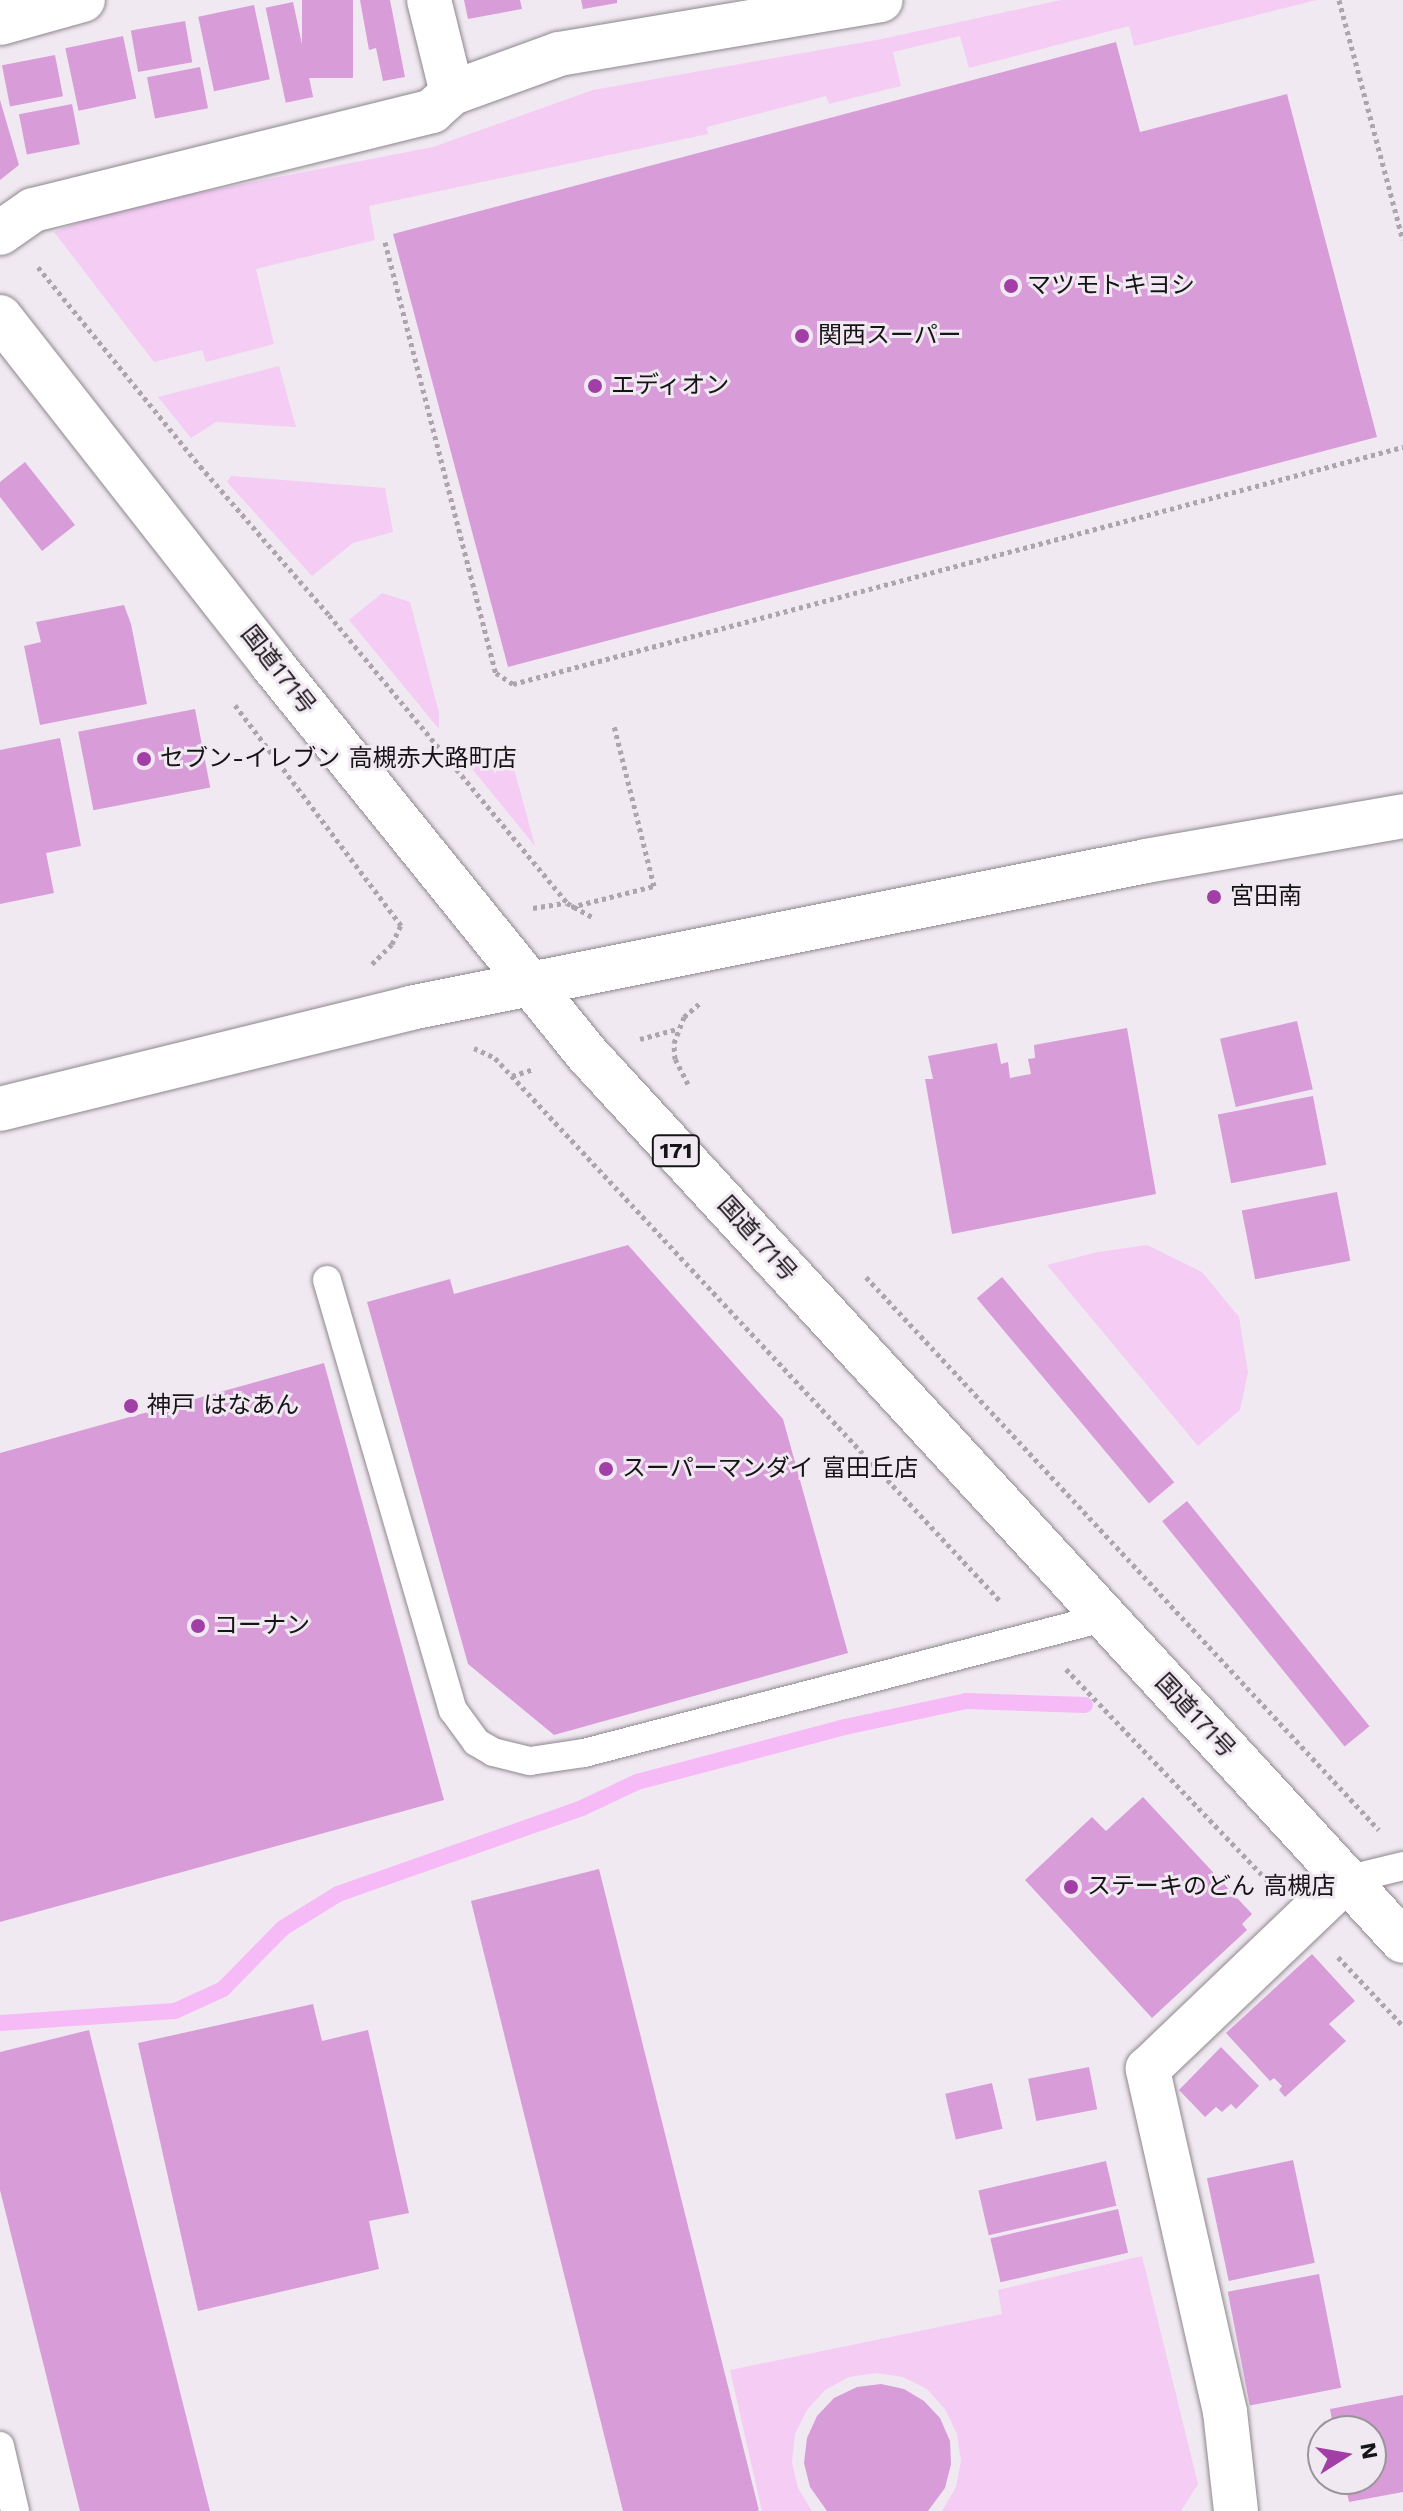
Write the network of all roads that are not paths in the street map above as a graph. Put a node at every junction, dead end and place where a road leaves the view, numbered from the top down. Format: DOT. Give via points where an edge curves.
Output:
graph roads {
  1 [pos="83,0"];
  2 [pos="429,0"];
  3 [pos="881,0"];
  4 [pos="0,23"];
  5 [pos="452,93"];
  6 [pos="3,231"];
  7 [pos="0,317"];
  8 [pos="1403,816"];
  9 [pos="529,985"];
  10 [pos="0,1109"];
  11 [pos="327,1280"];
  12 [pos="1103,1618"];
  13 [pos="1403,1866"];
  14 [pos="1346,1880"];
  15 [pos="1403,1941"];
  16 [pos="0,2446"];
  17 [pos="15,2511"];
  18 [pos="1236,2511"];
  1 -- 4 [label="main road"];
  2 -- 5 [label="main road"];
  3 -- 5 [label="main road" via="559,54"];
  5 -- 6 [label="main road" via="432,111 33,210"];
  7 -- 9 [label="main road, 国道171号 / 171"];
  8 -- 9 [label="main road" via="1146,861"];
  9 -- 10 [label="main road" via="410,1008"];
  9 -- 12 [label="main road, 国道171号 / 171"];
  11 -- 12 [label="lane" via="453,1710 476,1742 493,1752 530,1761 584,1753"];
  12 -- 14 [label="main road, 国道171号 / 171"];
  13 -- 14 [label="lane"];
  14 -- 15 [label="main road, 国道171号 / 171"];
  14 -- 18 [label="main road" via="1148,2069 1225,2412"];
  16 -- 17 [label="lane"];
}
